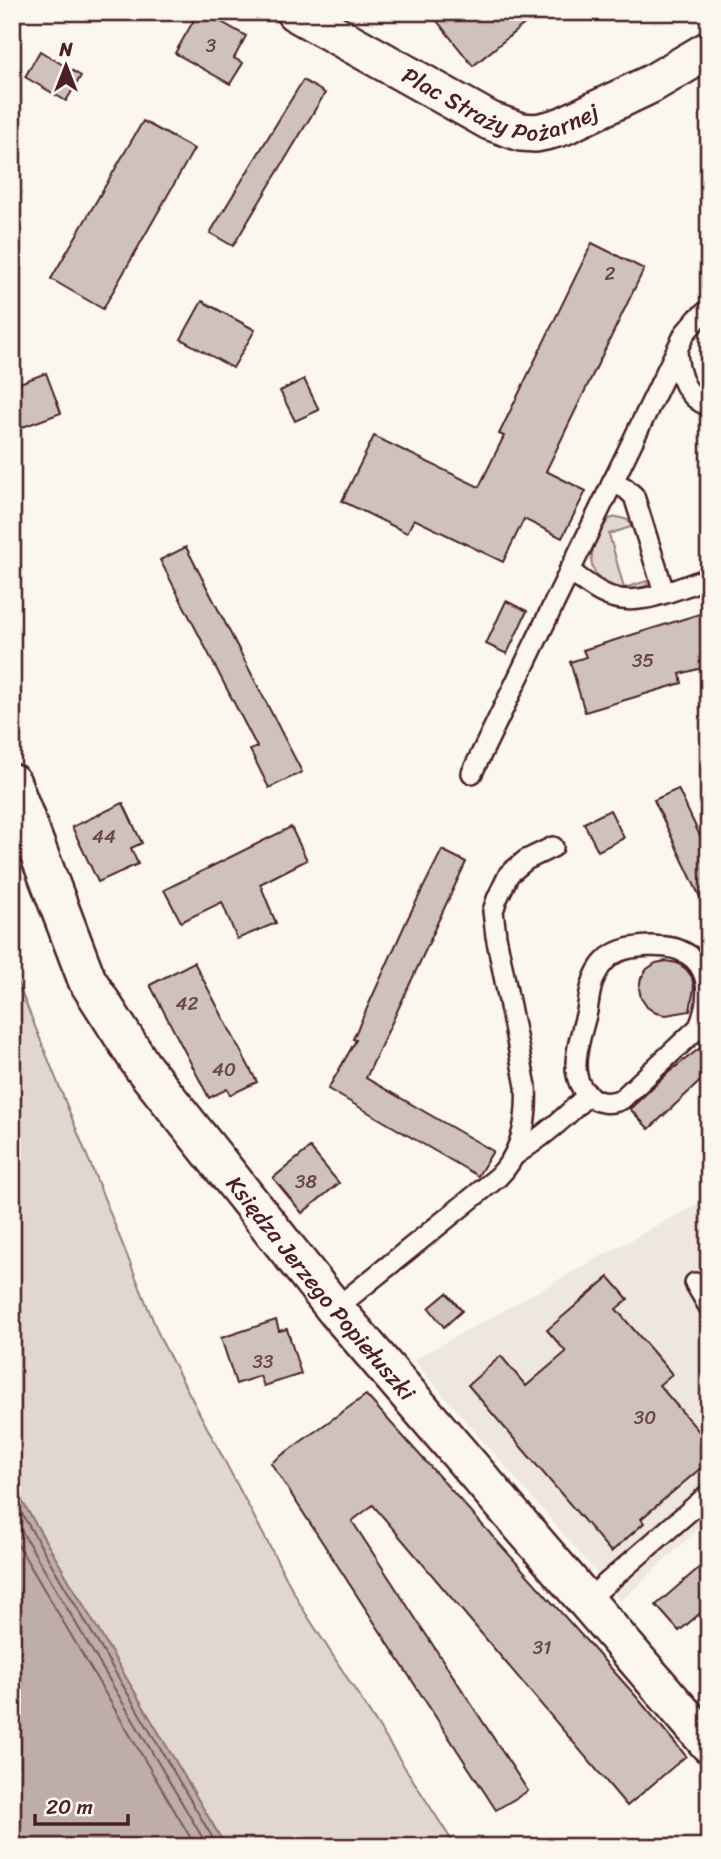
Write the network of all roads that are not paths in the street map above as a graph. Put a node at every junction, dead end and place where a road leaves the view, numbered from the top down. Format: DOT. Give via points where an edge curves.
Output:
graph roads {
  1 [pos="295,12"];
  2 [pos="703,65"];
  3 [pos="709,310"];
  4 [pos="677,352"];
  5 [pos="709,407"];
  6 [pos="612,482"];
  7 [pos="569,570"];
  8 [pos="709,578"];
  9 [pos="664,592"];
  10 [pos="472,773"];
  11 [pos="12,783"];
  12 [pos="553,847"];
  13 [pos="587,1094"];
  14 [pos="515,1155"];
  15 [pos="695,1283"];
  16 [pos="709,1307"];
  17 [pos="335,1309"];
  18 [pos="709,1494"];
  19 [pos="586,1601"];
  20 [pos="709,1744"];
  1 -- 2 [label="street, Plac Straży Pożarnej" via="490,121 521,132 563,126 650,84"];
  3 -- 4 [label="lane" via="690,326"];
  4 -- 5 [label="lane" via="689,393"];
  4 -- 6 [label="lane"];
  6 -- 7 [label="lane"];
  6 -- 9 [label="lane" via="634,496"];
  7 -- 9 [label="lane" via="613,598 634,601"];
  7 -- 10 [label="lane"];
  8 -- 9 [label="lane"];
  11 -- 17 [label="street, Księdza Jerzego Popiełuszki" via="87,980 142,1066"];
  12 -- 14 [label="lane" via="509,874 493,911 526,1086 524,1126"];
  13 -- 13 [label="lane" via="605,1104 622,1099 699,1027 706,1006 706,981 699,963 672,948 650,946 612,955 600,968 592,985 575,1065"];
  13 -- 14 [label="lane" via="560,1122"];
  14 -- 17 [label="lane" via="498,1177"];
  15 -- 16 [label="lane"];
  17 -- 19 [label="street, Księdza Jerzego Popiełuszki"];
  18 -- 19 [label="lane"];
  19 -- 20 [label="street, Księdza Jerzego Popiełuszki"];
}
